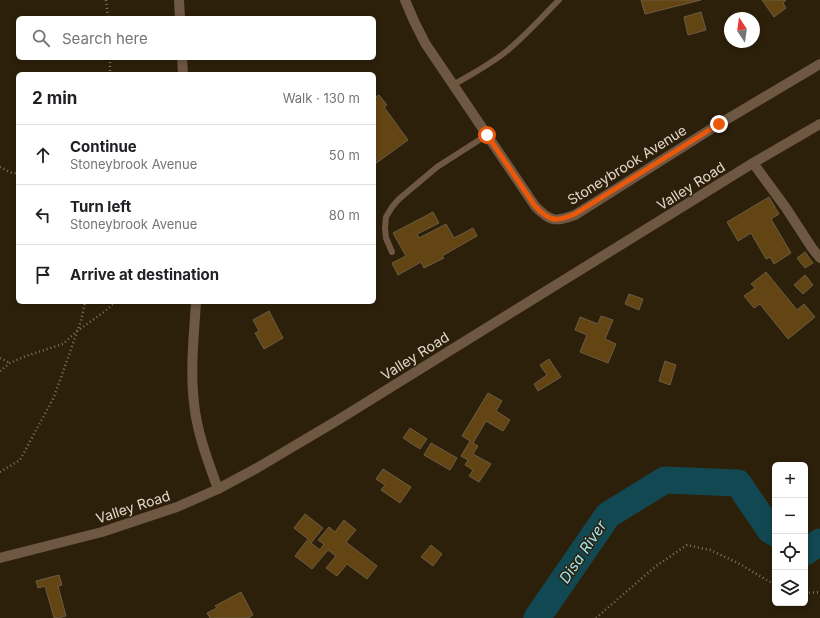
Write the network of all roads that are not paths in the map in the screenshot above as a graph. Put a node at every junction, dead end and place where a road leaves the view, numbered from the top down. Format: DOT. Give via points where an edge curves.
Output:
graph roads {
  1 [pos="179,0"];
  2 [pos="405,0"];
  3 [pos="559,0"];
  4 [pos="180,16"];
  5 [pos="182,60"];
  6 [pos="820,64"];
  7 [pos="183,72"];
  8 [pos="453,85"];
  9 [pos="820,124"];
  10 [pos="487,135"];
  11 [pos="753,163"];
  12 [pos="392,252"];
  13 [pos="820,258"];
  14 [pos="196,304"];
  15 [pos="218,489"];
  16 [pos="0,558"];
  1 -- 4 [label="street"];
  2 -- 8 [label="street, Stoneybrook Avenue" via="425,43"];
  3 -- 8 [label="lane" via="508,50"];
  5 -- 7 [label="street"];
  6 -- 10 [label="street, Stoneybrook Avenue" via="564,219 557,220 543,215"];
  8 -- 10 [label="street, Stoneybrook Avenue"];
  9 -- 11 [label="street, Valley Road"];
  10 -- 12 [label="lane" via="437,167 392,207 386,217 385,228"];
  11 -- 13 [label="street"];
  11 -- 15 [label="street, Valley Road" via="338,420"];
  14 -- 15 [label="street" via="192,379 194,405 201,443"];
  15 -- 16 [label="street, Valley Road" via="177,507 102,532"];
}
